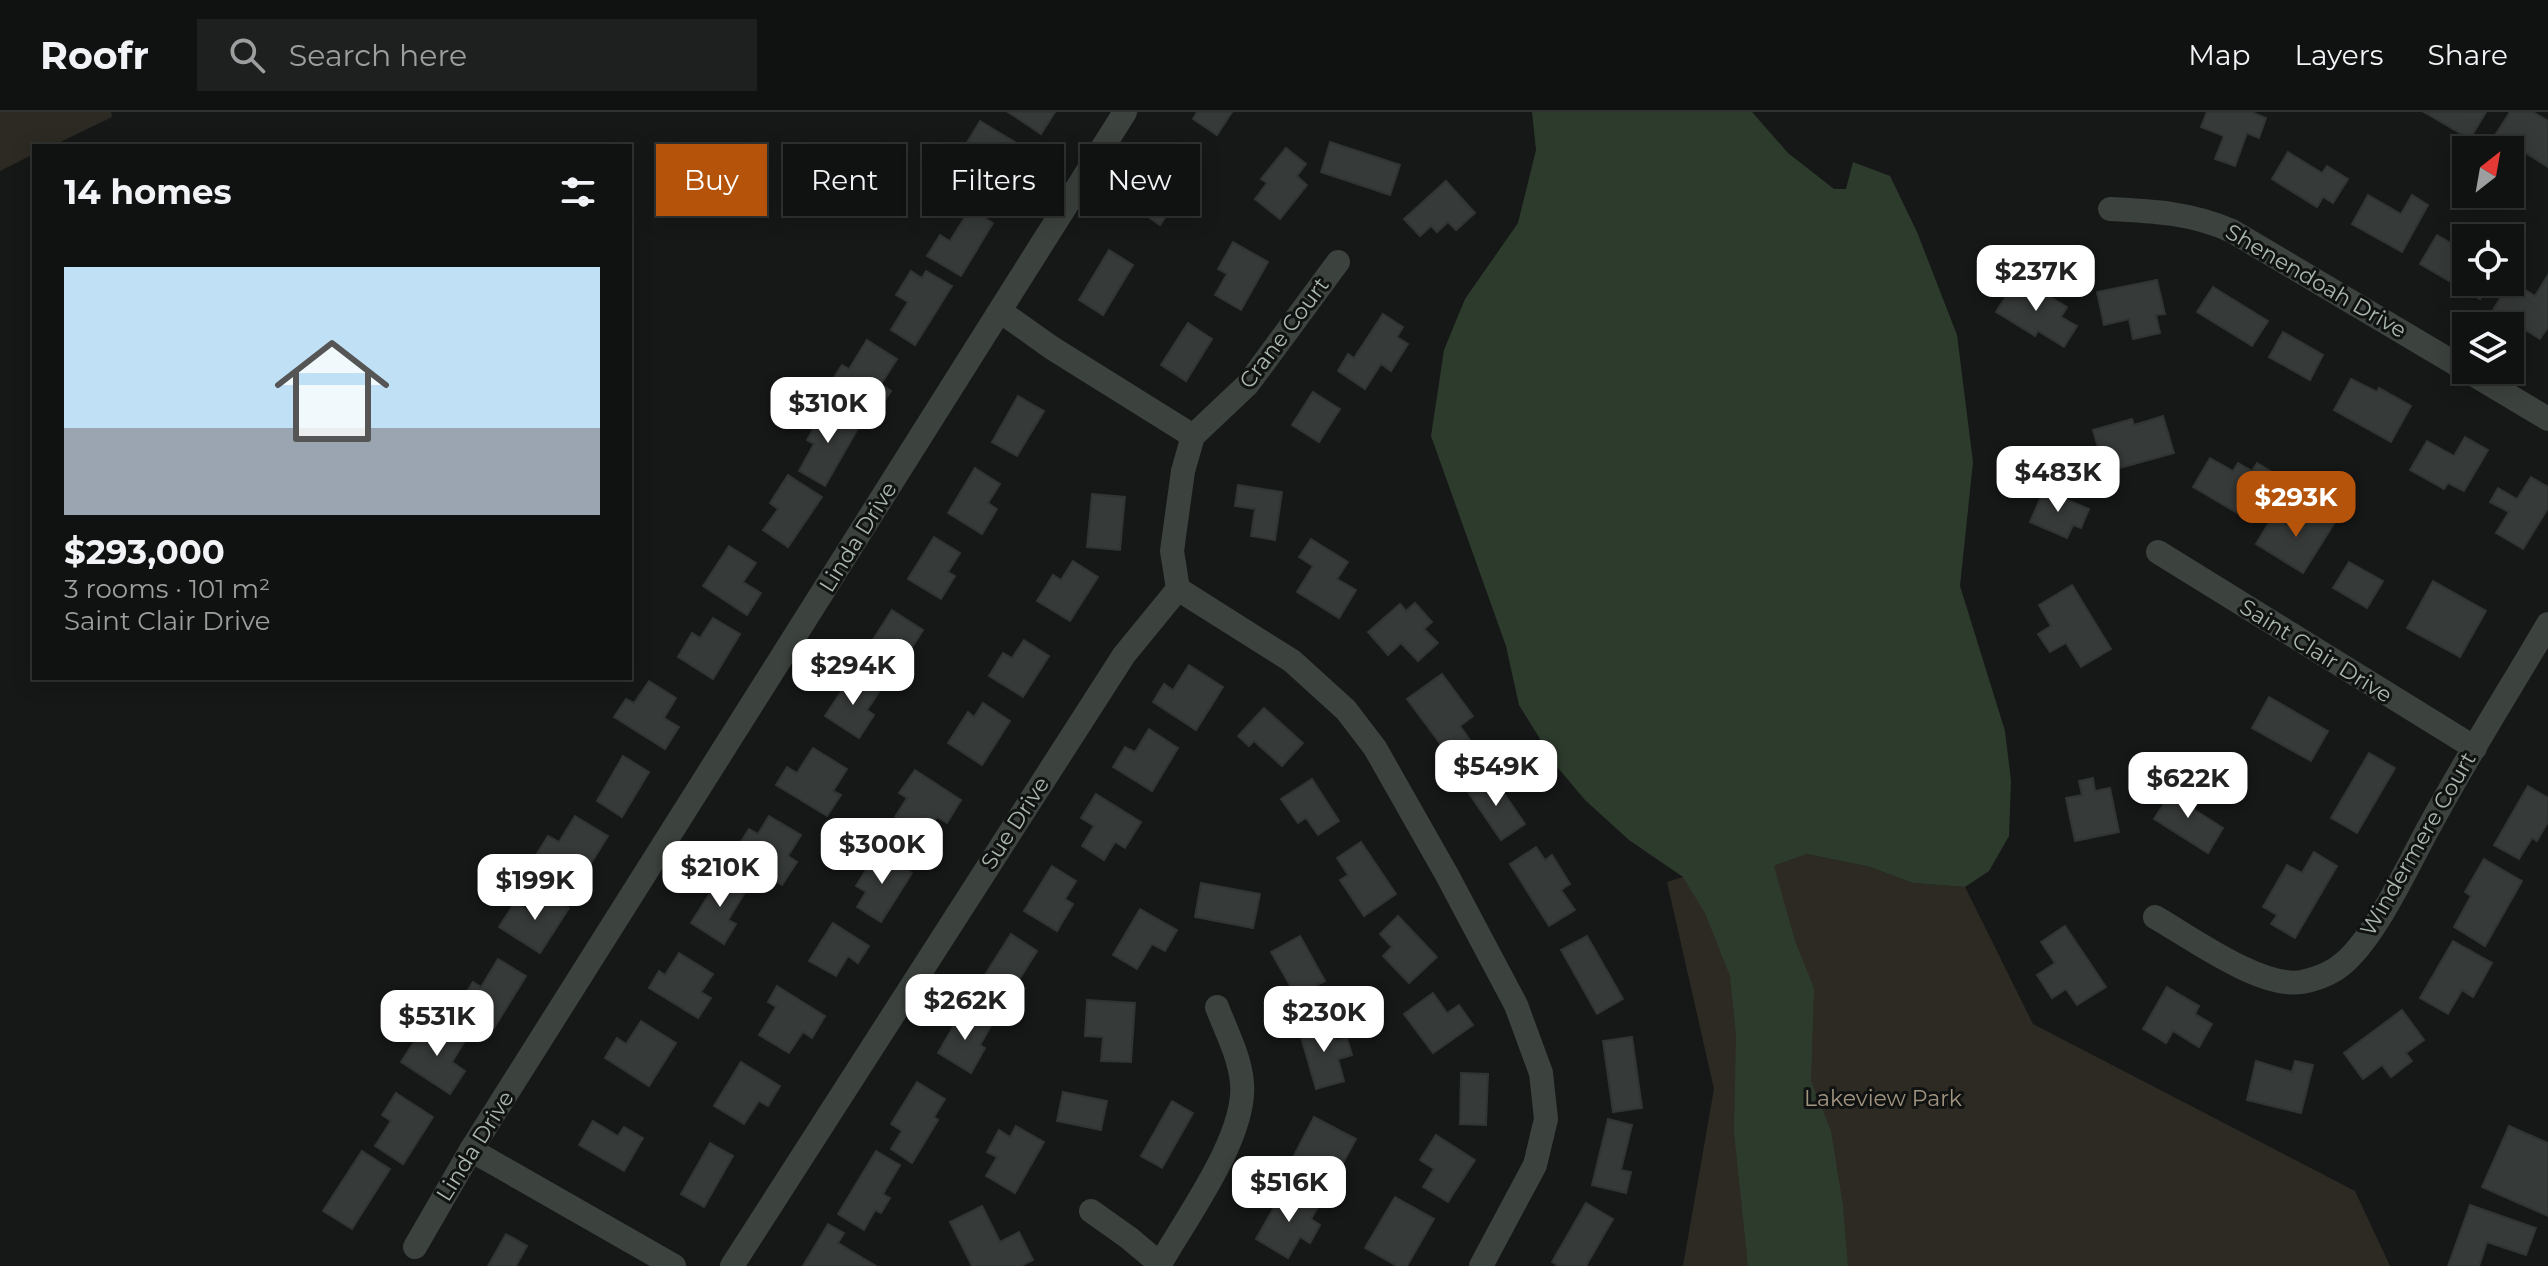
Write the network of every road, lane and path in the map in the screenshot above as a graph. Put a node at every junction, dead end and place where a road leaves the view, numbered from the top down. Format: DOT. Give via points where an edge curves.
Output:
graph roads {
  1 [pos="1125,112"];
  2 [pos="2110,209"];
  3 [pos="1338,262"];
  4 [pos="1000,311"];
  5 [pos="2452,362"];
  6 [pos="2489,384"];
  7 [pos="2548,419"];
  8 [pos="1193,436"];
  9 [pos="2158,552"];
  10 [pos="1178,589"];
  11 [pos="2548,624"];
  12 [pos="2475,748"];
  13 [pos="2155,917"];
  14 [pos="1217,1007"];
  15 [pos="471,1150"];
  16 [pos="1091,1211"];
  17 [pos="415,1247"];
  18 [pos="1159,1265"];
  19 [pos="674,1266"];
  20 [pos="732,1266"];
  21 [pos="1481,1266"];
  1 -- 4 [label="street, Linda Drive"];
  2 -- 5 [label="street, Shenendoah Drive" via="2163,211 2211,221"];
  3 -- 8 [label="street, Crane Court" via="1248,384"];
  4 -- 8 [label="street"];
  4 -- 15 [label="street, Linda Drive"];
  6 -- 7 [label="street, Shenendoah Drive"];
  8 -- 10 [label="street" via="1172,551"];
  9 -- 12 [label="street, Saint Clair Drive"];
  10 -- 20 [label="street, Sue Drive" via="1124,655"];
  10 -- 21 [label="street" via="1292,661 1346,710 1375,748 1516,1005 1541,1073 1546,1119 1535,1165"];
  11 -- 12 [label="street, Windermere Court"];
  12 -- 13 [label="street, Windermere Court" via="2376,923 2345,962 2324,975 2274,981"];
  14 -- 18 [label="street" via="1237,1060 1241,1108 1224,1152"];
  15 -- 17 [label="street, Linda Drive"];
  15 -- 19 [label="street"];
  16 -- 18 [label="street"];
}
